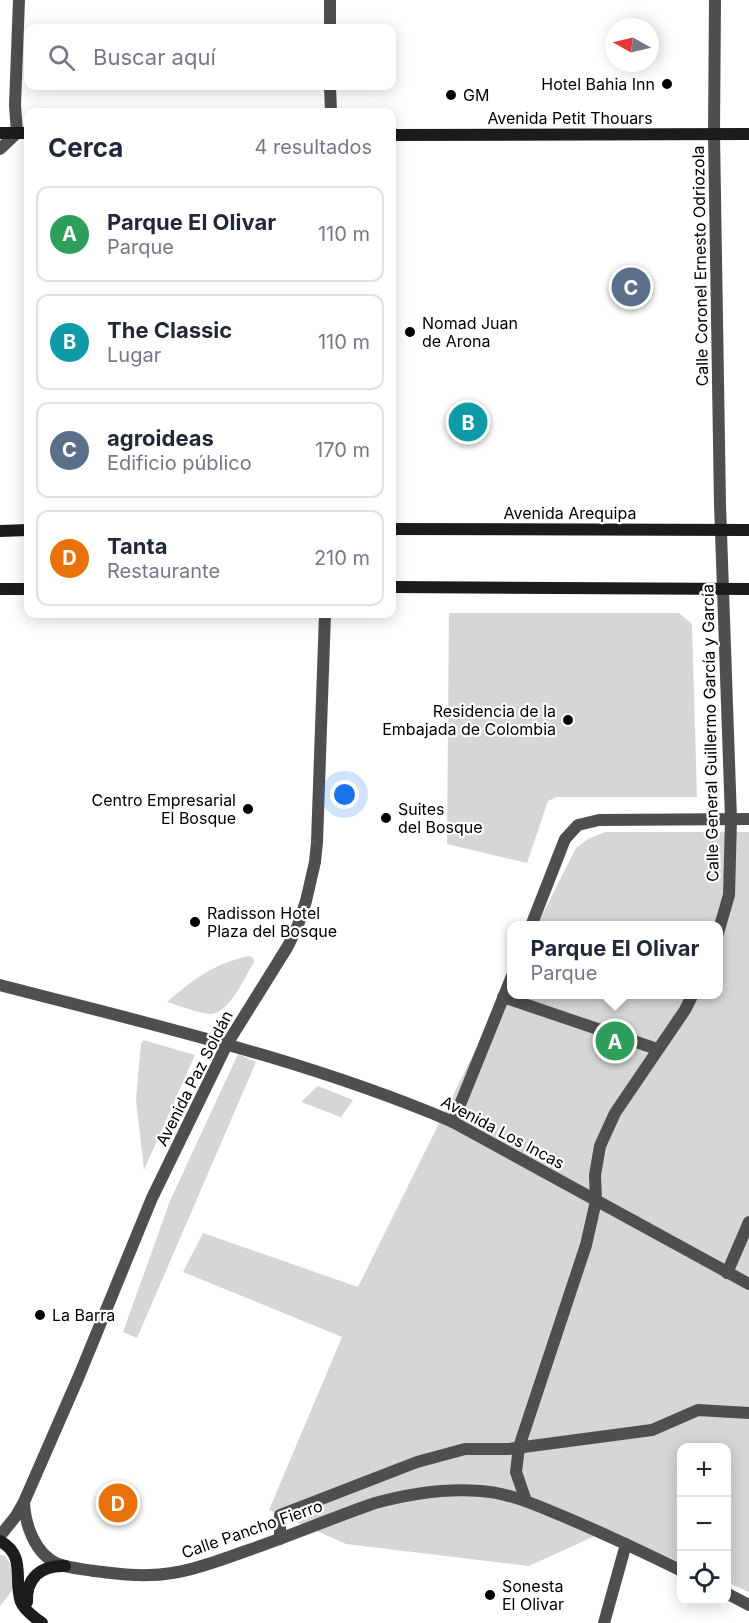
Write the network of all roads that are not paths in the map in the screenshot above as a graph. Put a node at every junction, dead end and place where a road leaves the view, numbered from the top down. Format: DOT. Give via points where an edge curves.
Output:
graph roads {
  1 [pos="19,0"];
  2 [pos="330,0"];
  3 [pos="715,0"];
  4 [pos="330,24"];
  5 [pos="330,90"];
  6 [pos="331,108"];
  7 [pos="0,133"];
  8 [pos="23,133"];
  9 [pos="714,134"];
  10 [pos="749,134"];
  11 [pos="396,135"];
  12 [pos="0,149"];
  13 [pos="24,530"];
  14 [pos="396,530"];
  15 [pos="749,530"];
  16 [pos="0,531"];
  17 [pos="722,531"];
  18 [pos="396,587"];
  19 [pos="0,589"];
  20 [pos="24,589"];
  21 [pos="724,589"];
  22 [pos="749,589"];
  23 [pos="325,618"];
  24 [pos="731,819"];
  25 [pos="749,819"];
  26 [pos="533,921"];
  27 [pos="721,921"];
  28 [pos="0,985"];
  29 [pos="507,988"];
  30 [pos="503,997"];
  31 [pos="507,998"];
  32 [pos="509,999"];
  33 [pos="690,999"];
  34 [pos="227,1044"];
  35 [pos="657,1049"];
  36 [pos="453,1122"];
  37 [pos="596,1201"];
  38 [pos="749,1222"];
  39 [pos="727,1273"];
  40 [pos="749,1284"];
  41 [pos="749,1413"];
  42 [pos="519,1447"];
  43 [pos="526,1501"];
  44 [pos="24,1502"];
  45 [pos="0,1536"];
  46 [pos="280,1539"];
  47 [pos="0,1541"];
  48 [pos="626,1544"];
  49 [pos="65,1566"];
  50 [pos="677,1569"];
  51 [pos="731,1596"];
  52 [pos="749,1605"];
  53 [pos="29,1612"];
  54 [pos="42,1623"];
  55 [pos="604,1623"];
  1 -- 8 [label="street" via="15,105"];
  2 -- 4 [label="street"];
  3 -- 9 [label="street, Calle Coronel Ernesto Odriozola"];
  5 -- 6 [label="street"];
  7 -- 8 [label="main road"];
  8 -- 12 [label="street"];
  9 -- 10 [label="main road, Avenida Petit Thouars"];
  9 -- 11 [label="main road, Avenida Petit Thouars"];
  9 -- 17 [label="street, Calle Coronel Ernesto Odriozola"];
  13 -- 16 [label="main road"];
  14 -- 17 [label="main road, Avenida Arequipa"];
  15 -- 17 [label="main road, Avenida Arequipa"];
  17 -- 21 [label="street, Calle General Guillermo García y García"];
  18 -- 21 [label="main road"];
  19 -- 20 [label="main road"];
  21 -- 22 [label="main road"];
  21 -- 24 [label="street, Calle General Guillermo García y García"];
  23 -- 34 [label="street, Avenida Paz Soldán" via="315,862 306,902 288,946"];
  24 -- 25 [label="street"];
  24 -- 26 [label="street" via="599,820 578,825 565,839"];
  24 -- 27 [label="street, Calle General Guillermo García y García" via="729,894"];
  28 -- 34 [label="street, Avenida Los Incas"];
  29 -- 30 [label="street"];
  30 -- 31 [label="street"];
  30 -- 36 [label="street"];
  32 -- 35 [label="street"];
  33 -- 35 [label="street"];
  34 -- 36 [label="street, Avenida Los Incas" via="387,1096"];
  34 -- 44 [label="street, Avenida Paz Soldán" via="152,1198"];
  35 -- 37 [label="street" via="606,1131 597,1159"];
  36 -- 37 [label="street, Avenida Los Incas"];
  37 -- 39 [label="street, Avenida Los Incas"];
  37 -- 42 [label="street" via="586,1245"];
  38 -- 39 [label="street"];
  39 -- 40 [label="street, Avenida Los Incas"];
  41 -- 42 [label="street" via="698,1410 652,1430"];
  42 -- 43 [label="street" via="516,1472"];
  42 -- 46 [label="street" via="465,1449 417,1462 280,1515"];
  43 -- 46 [label="street, Calle Pancho Fierro" via="481,1491 454,1490 391,1498"];
  43 -- 48 [label="street, Calle Pancho Fierro"];
  44 -- 45 [label="street, Avenida Paz Soldán"];
  44 -- 49 [label="street, Calle Pancho Fierro" via="35,1542 50,1559"];
  46 -- 49 [label="street, Calle Pancho Fierro" via="190,1570 150,1575"];
  47 -- 53 [label="main road" via="16,1559 21,1601"];
  48 -- 50 [label="street, Calle Pancho Fierro"];
  48 -- 55 [label="street"];
  49 -- 53 [label="main road" via="45,1568 32,1578 27,1591"];
  51 -- 52 [label="street"];
  53 -- 54 [label="main road"];
}
